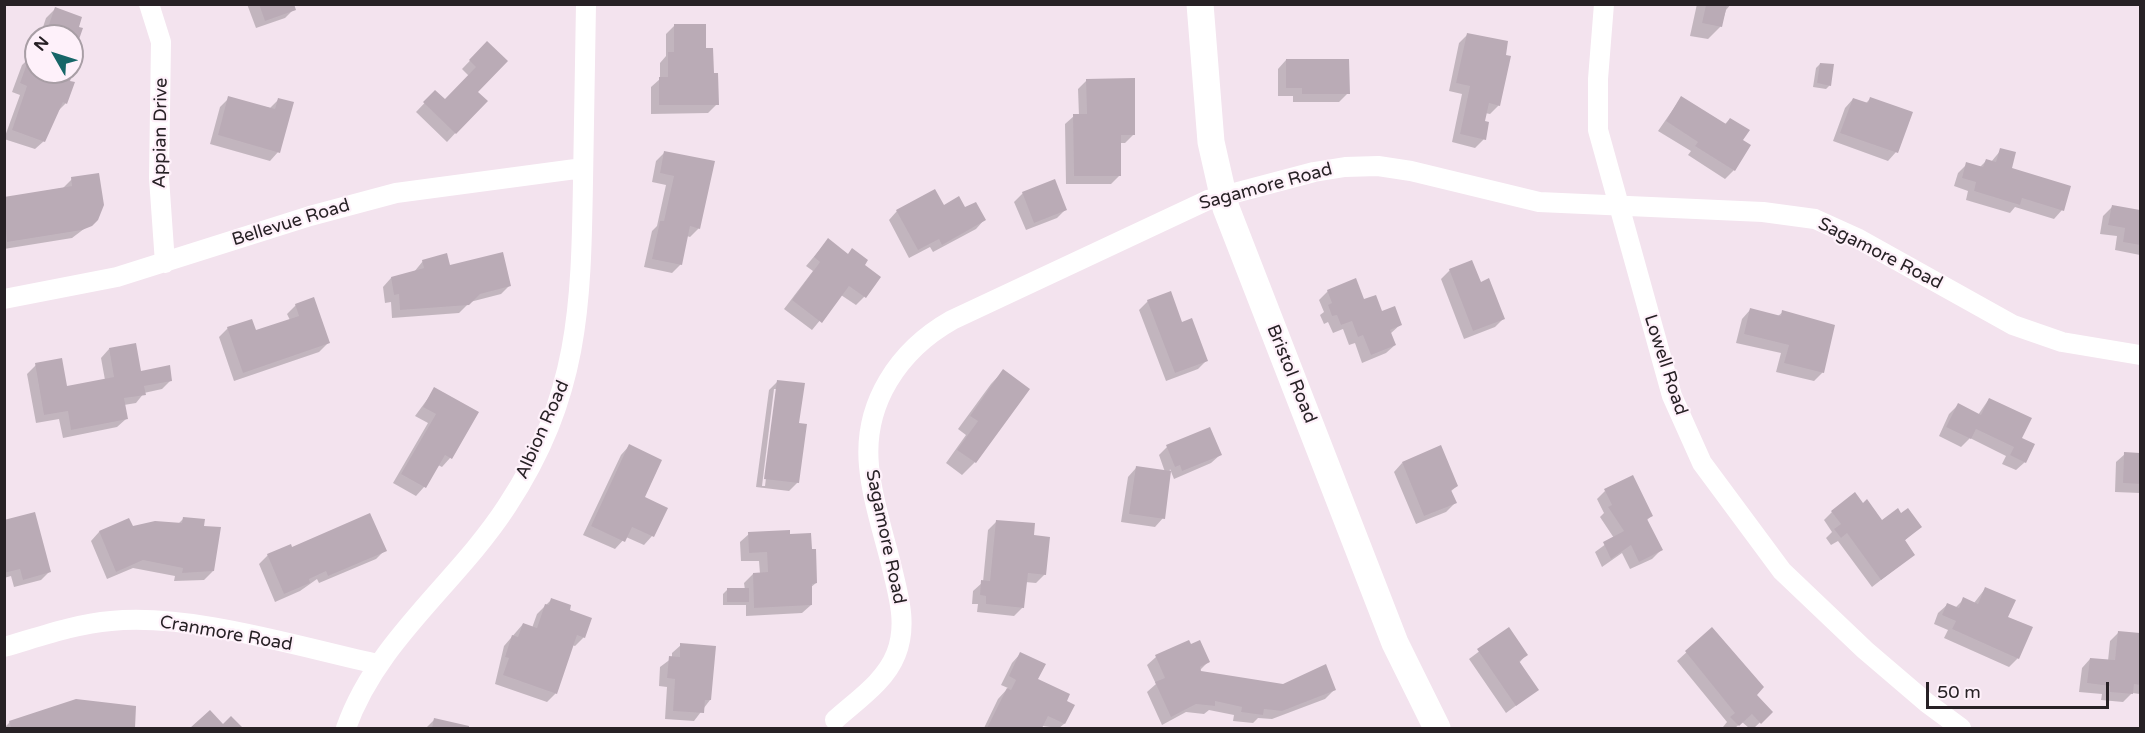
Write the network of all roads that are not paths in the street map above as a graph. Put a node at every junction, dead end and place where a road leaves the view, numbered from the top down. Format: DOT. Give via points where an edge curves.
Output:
graph roads {
  1 [pos="148,4"];
  2 [pos="586,4"];
  3 [pos="1200,4"];
  4 [pos="1604,4"];
  5 [pos="583,168"];
  6 [pos="1222,196"];
  7 [pos="1617,204"];
  8 [pos="165,263"];
  9 [pos="4,299"];
  10 [pos="2140,355"];
  11 [pos="4,646"];
  12 [pos="378,664"];
  13 [pos="835,720"];
  14 [pos="346,729"];
  15 [pos="1437,729"];
  16 [pos="1961,729"];
  1 -- 8 [label="street, Appian Drive" via="161,42 159,178"];
  2 -- 5 [label="street, Albion Road"];
  3 -- 6 [label="street, Bristol Road" via="1212,142"];
  4 -- 7 [label="street, Lowell Road" via="1598,79 1599,130"];
  5 -- 8 [label="street, Bellevue Road" via="385,196"];
  5 -- 12 [label="street, Albion Road" via="576,334 555,411 498,520"];
  6 -- 7 [label="street, Sagamore Road" via="1314,172 1378,166 1539,202"];
  6 -- 13 [label="street, Sagamore Road" via="952,320 917,343 899,362 876,408 868,456 898,592 901,632 897,653 886,672"];
  6 -- 15 [label="street, Bristol Road" via="1395,642"];
  7 -- 10 [label="street, Sagamore Road" via="1763,212 1815,219 1857,238 2013,325 2062,342"];
  7 -- 16 [label="street, Lowell Road" via="1672,396 1702,463 1782,571 1865,650"];
  8 -- 9 [label="street, Bellevue Road" via="73,287"];
  11 -- 12 [label="street, Cranmore Road" via="98,622 160,621 212,628"];
  12 -- 14 [label="street, Albion Road" via="357,699"];
}
